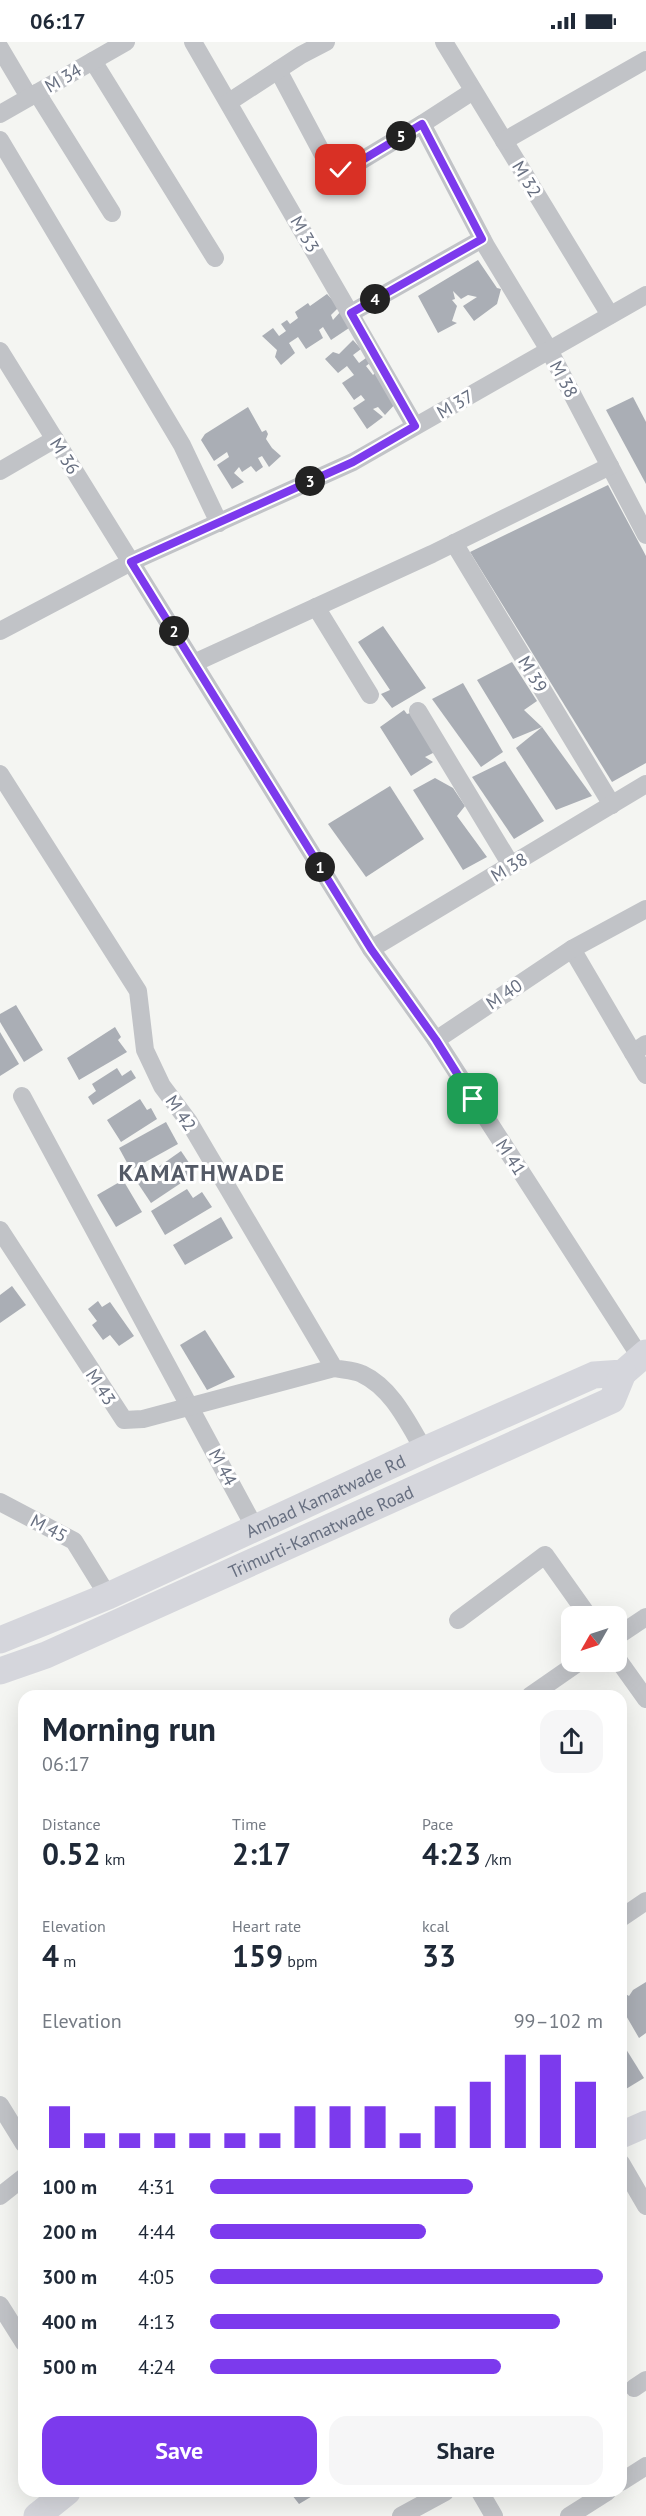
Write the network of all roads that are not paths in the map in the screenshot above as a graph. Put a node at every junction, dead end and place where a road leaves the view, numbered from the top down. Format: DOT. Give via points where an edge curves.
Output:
graph roads {
  1 [pos="126,42"];
  2 [pos="193,42"];
  3 [pos="444,42"];
  4 [pos="324,43"];
  5 [pos="0,48"];
  6 [pos="646,60"];
  7 [pos="93,61"];
  8 [pos="278,70"];
  9 [pos="473,91"];
  10 [pos="33,95"];
  11 [pos="229,102"];
  12 [pos="0,114"];
  13 [pos="422,124"];
  14 [pos="0,140"];
  15 [pos="504,141"];
  16 [pos="112,213"];
  17 [pos="482,239"];
  18 [pos="215,258"];
  19 [pos="646,295"];
  20 [pos="351,313"];
  21 [pos="610,315"];
  22 [pos="549,350"];
  23 [pos="0,351"];
  24 [pos="415,426"];
  25 [pos="55,440"];
  26 [pos="610,466"];
  27 [pos="0,471"];
  28 [pos="219,523"];
  29 [pos="646,535"];
  30 [pos="454,543"];
  31 [pos="131,562"];
  32 [pos="316,608"];
  33 [pos="0,631"];
  34 [pos="194,663"];
  35 [pos="370,695"];
  36 [pos="418,711"];
  37 [pos="0,774"];
  38 [pos="646,784"];
  39 [pos="612,805"];
  40 [pos="511,865"];
  41 [pos="646,909"];
  42 [pos="371,949"];
  43 [pos="572,949"];
  44 [pos="436,1040"];
  45 [pos="639,1048"];
  46 [pos="646,1075"];
  47 [pos="22,1096"];
  48 [pos="0,1230"];
  49 [pos="637,1362"];
  50 [pos="334,1368"];
  51 [pos="191,1407"];
  52 [pos="424,1450"];
  53 [pos="0,1502"];
  54 [pos="255,1528"];
  55 [pos="108,1596"];
  56 [pos="581,1606"];
  57 [pos="646,1617"];
  58 [pos="458,1620"];
  59 [pos="627,1630"];
  60 [pos="0,1640"];
  61 [pos="0,1671"];
  62 [pos="565,1672"];
  63 [pos="627,1672"];
  64 [pos="539,1690"];
  65 [pos="646,1699"];
  66 [pos="646,1900"];
  67 [pos="627,1914"];
  68 [pos="0,2105"];
  69 [pos="646,2124"];
  70 [pos="627,2132"];
  71 [pos="18,2134"];
  72 [pos="627,2173"];
  73 [pos="18,2182"];
  74 [pos="0,2196"];
  75 [pos="646,2206"];
  76 [pos="0,2306"];
  77 [pos="18,2334"];
  78 [pos="646,2466"];
  79 [pos="627,2478"];
  80 [pos="61,2497"];
  81 [pos="436,2497"];
  82 [pos="483,2497"];
  83 [pos="599,2497"];
  84 [pos="37,2516"];
  85 [pos="401,2516"];
  86 [pos="494,2516"];
  87 [pos="569,2516"];
  1 -- 7 [label="street, M 34"];
  2 -- 11 [label="street, M 33"];
  3 -- 9 [label="street, M 32"];
  4 -- 8 [label="street"];
  5 -- 10 [label="street"];
  6 -- 15 [label="street"];
  7 -- 10 [label="street, M 34"];
  7 -- 18 [label="street"];
  8 -- 11 [label="street"];
  8 -- 13 [label="street" via="329,166 336,170 354,165"];
  9 -- 13 [label="street"];
  9 -- 15 [label="street, M 32"];
  10 -- 12 [label="street, M 34"];
  10 -- 16 [label="street"];
  11 -- 20 [label="street, M 33"];
  13 -- 17 [label="street, M 38"];
  14 -- 28 [label="street" via="182,446"];
  15 -- 21 [label="street, M 32"];
  17 -- 20 [label="street"];
  17 -- 22 [label="street, M 38"];
  19 -- 21 [label="street, M 37"];
  20 -- 24 [label="street, M 33"];
  21 -- 22 [label="street, M 37"];
  22 -- 24 [label="street, M 37"];
  22 -- 26 [label="street, M 38"];
  23 -- 25 [label="street, M 36"];
  24 -- 28 [label="street, M 37" via="353,462"];
  25 -- 27 [label="street"];
  25 -- 31 [label="street, M 36"];
  26 -- 29 [label="street, M 38"];
  26 -- 30 [label="street"];
  28 -- 31 [label="street, M 37"];
  30 -- 32 [label="street"];
  30 -- 39 [label="street, M 39"];
  31 -- 33 [label="street, M 37"];
  31 -- 34 [label="street, M 41"];
  32 -- 34 [label="street"];
  32 -- 35 [label="street"];
  34 -- 42 [label="street, M 41"];
  36 -- 40 [label="street"];
  37 -- 50 [label="street, M 42" via="138,991 145,1050 162,1086 189,1122"];
  38 -- 39 [label="street, M 38"];
  39 -- 40 [label="street, M 38"];
  40 -- 42 [label="street, M 38"];
  41 -- 43 [label="street, M 40"];
  42 -- 44 [label="street, M 41"];
  43 -- 44 [label="street, M 40"];
  43 -- 45 [label="street"];
  44 -- 49 [label="street, M 41"];
  45 -- 46 [label="street"];
  47 -- 51 [label="street, M 44"];
  48 -- 51 [label="street, M 43" via="124,1420"];
  49 -- 52 [label="street, Ambad Kamatwade Rd" via="594,1375"];
  49 -- 61 [label="street, Trimurti-Kamatwade Road" via="612,1400 46,1655"];
  50 -- 51 [label="street, M 43"];
  50 -- 52 [label="street" via="362,1374 380,1387 401,1410"];
  51 -- 54 [label="street, M 44"];
  52 -- 54 [label="street, Ambad Kamatwade Rd"];
  53 -- 55 [label="street, M 45" via="74,1541"];
  54 -- 55 [label="street, Ambad Kamatwade Rd"];
  55 -- 60 [label="street, Ambad Kamatwade Rd"];
  56 -- 58 [label="street" via="545,1555"];
  57 -- 59 [label="street"];
  62 -- 64 [label="street"];
  63 -- 65 [label="street"];
  66 -- 67 [label="street"];
  68 -- 71 [label="street"];
  69 -- 70 [label="street"];
  72 -- 75 [label="street"];
  73 -- 74 [label="street"];
  76 -- 77 [label="street"];
  78 -- 79 [label="street"];
  80 -- 84 [label="street"];
  81 -- 85 [label="street"];
  82 -- 86 [label="street"];
  83 -- 87 [label="street"];
}
